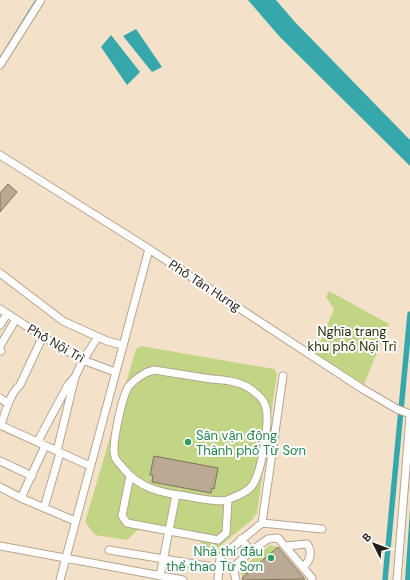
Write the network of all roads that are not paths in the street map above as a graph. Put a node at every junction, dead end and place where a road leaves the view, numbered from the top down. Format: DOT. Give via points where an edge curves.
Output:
graph roads {
  1 [pos="41,0"];
  2 [pos="0,65"];
  3 [pos="0,155"];
  4 [pos="149,249"];
  5 [pos="0,274"];
  6 [pos="0,309"];
  7 [pos="7,314"];
  8 [pos="16,319"];
  9 [pos="0,325"];
  10 [pos="43,336"];
  11 [pos="98,337"];
  12 [pos="122,345"];
  13 [pos="0,349"];
  14 [pos="83,360"];
  15 [pos="115,372"];
  16 [pos="283,376"];
  17 [pos="76,377"];
  18 [pos="0,398"];
  19 [pos="8,404"];
  20 [pos="409,415"];
  21 [pos="1,425"];
  22 [pos="38,441"];
  23 [pos="46,446"];
  24 [pos="59,452"];
  25 [pos="0,461"];
  26 [pos="90,466"];
  27 [pos="32,476"];
  28 [pos="130,476"];
  29 [pos="0,487"];
  30 [pos="176,495"];
  31 [pos="21,498"];
  32 [pos="228,500"];
  33 [pos="44,508"];
  34 [pos="75,521"];
  35 [pos="262,523"];
  36 [pos="322,529"];
  37 [pos="169,531"];
  38 [pos="242,539"];
  39 [pos="0,546"];
  40 [pos="286,546"];
  41 [pos="110,550"];
  42 [pos="251,551"];
  43 [pos="65,558"];
  44 [pos="163,559"];
  45 [pos="303,567"];
  46 [pos="219,568"];
  47 [pos="160,576"];
  48 [pos="60,580"];
  49 [pos="182,580"];
  50 [pos="218,580"];
  51 [pos="236,580"];
  52 [pos="312,580"];
  53 [pos="397,580"];
  1 -- 2 [label="street"];
  3 -- 4 [label="street, Phố Tân Hưng"];
  4 -- 12 [label="street"];
  4 -- 20 [label="street, Phố Tân Hưng" via="361,388"];
  5 -- 11 [label="street" via="63,321"];
  6 -- 7 [label="street, Phố Nội Trì"];
  7 -- 8 [label="street, Phố Nội Trì"];
  7 -- 9 [label="street"];
  8 -- 10 [label="street, Phố Nội Trì"];
  8 -- 13 [label="street"];
  10 -- 14 [label="street, Phố Nội Trì"];
  10 -- 19 [label="street"];
  11 -- 12 [label="street"];
  11 -- 14 [label="street"];
  12 -- 15 [label="street"];
  14 -- 15 [label="street, Phố Nội Trì"];
  14 -- 17 [label="street"];
  15 -- 26 [label="street"];
  16 -- 35 [label="street"];
  17 -- 22 [label="street" via="68,385"];
  17 -- 24 [label="street"];
  18 -- 19 [label="street"];
  19 -- 21 [label="street"];
  20 -- 53 [label="street"];
  21 -- 22 [label="street"];
  22 -- 23 [label="street"];
  23 -- 24 [label="street"];
  23 -- 27 [label="street"];
  24 -- 26 [label="street"];
  24 -- 33 [label="street"];
  25 -- 27 [label="street"];
  26 -- 34 [label="street"];
  27 -- 31 [label="street"];
  28 -- 30 [label="street" via="145,487"];
  28 -- 32 [label="street" via="117,460 114,446 125,397 129,387 137,379 154,370 238,382 263,400 267,420 262,458 254,482 251,488"];
  28 -- 37 [label="street" via="122,516 127,523"];
  29 -- 31 [label="street"];
  30 -- 32 [label="street"];
  30 -- 37 [label="street"];
  31 -- 33 [label="street"];
  32 -- 37 [label="street" via="226,533 218,540"];
  33 -- 34 [label="street"];
  34 -- 43 [label="street"];
  35 -- 36 [label="street"];
  35 -- 38 [label="street"];
  37 -- 44 [label="street"];
  38 -- 42 [label="street"];
  38 -- 46 [label="street" via="220,558"];
  39 -- 43 [label="street"];
  40 -- 42 [label="street" via="278,538 268,539"];
  40 -- 45 [label="street"];
  40 -- 45 [label="street" via="307,544 310,548 310,559"];
  41 -- 44 [label="street"];
  42 -- 51 [label="street" via="238,563 235,569"];
  43 -- 47 [label="street"];
  43 -- 48 [label="street"];
  44 -- 46 [label="street"];
  44 -- 47 [label="street"];
  45 -- 52 [label="street"];
  46 -- 50 [label="street"];
  47 -- 49 [label="street"];
}
